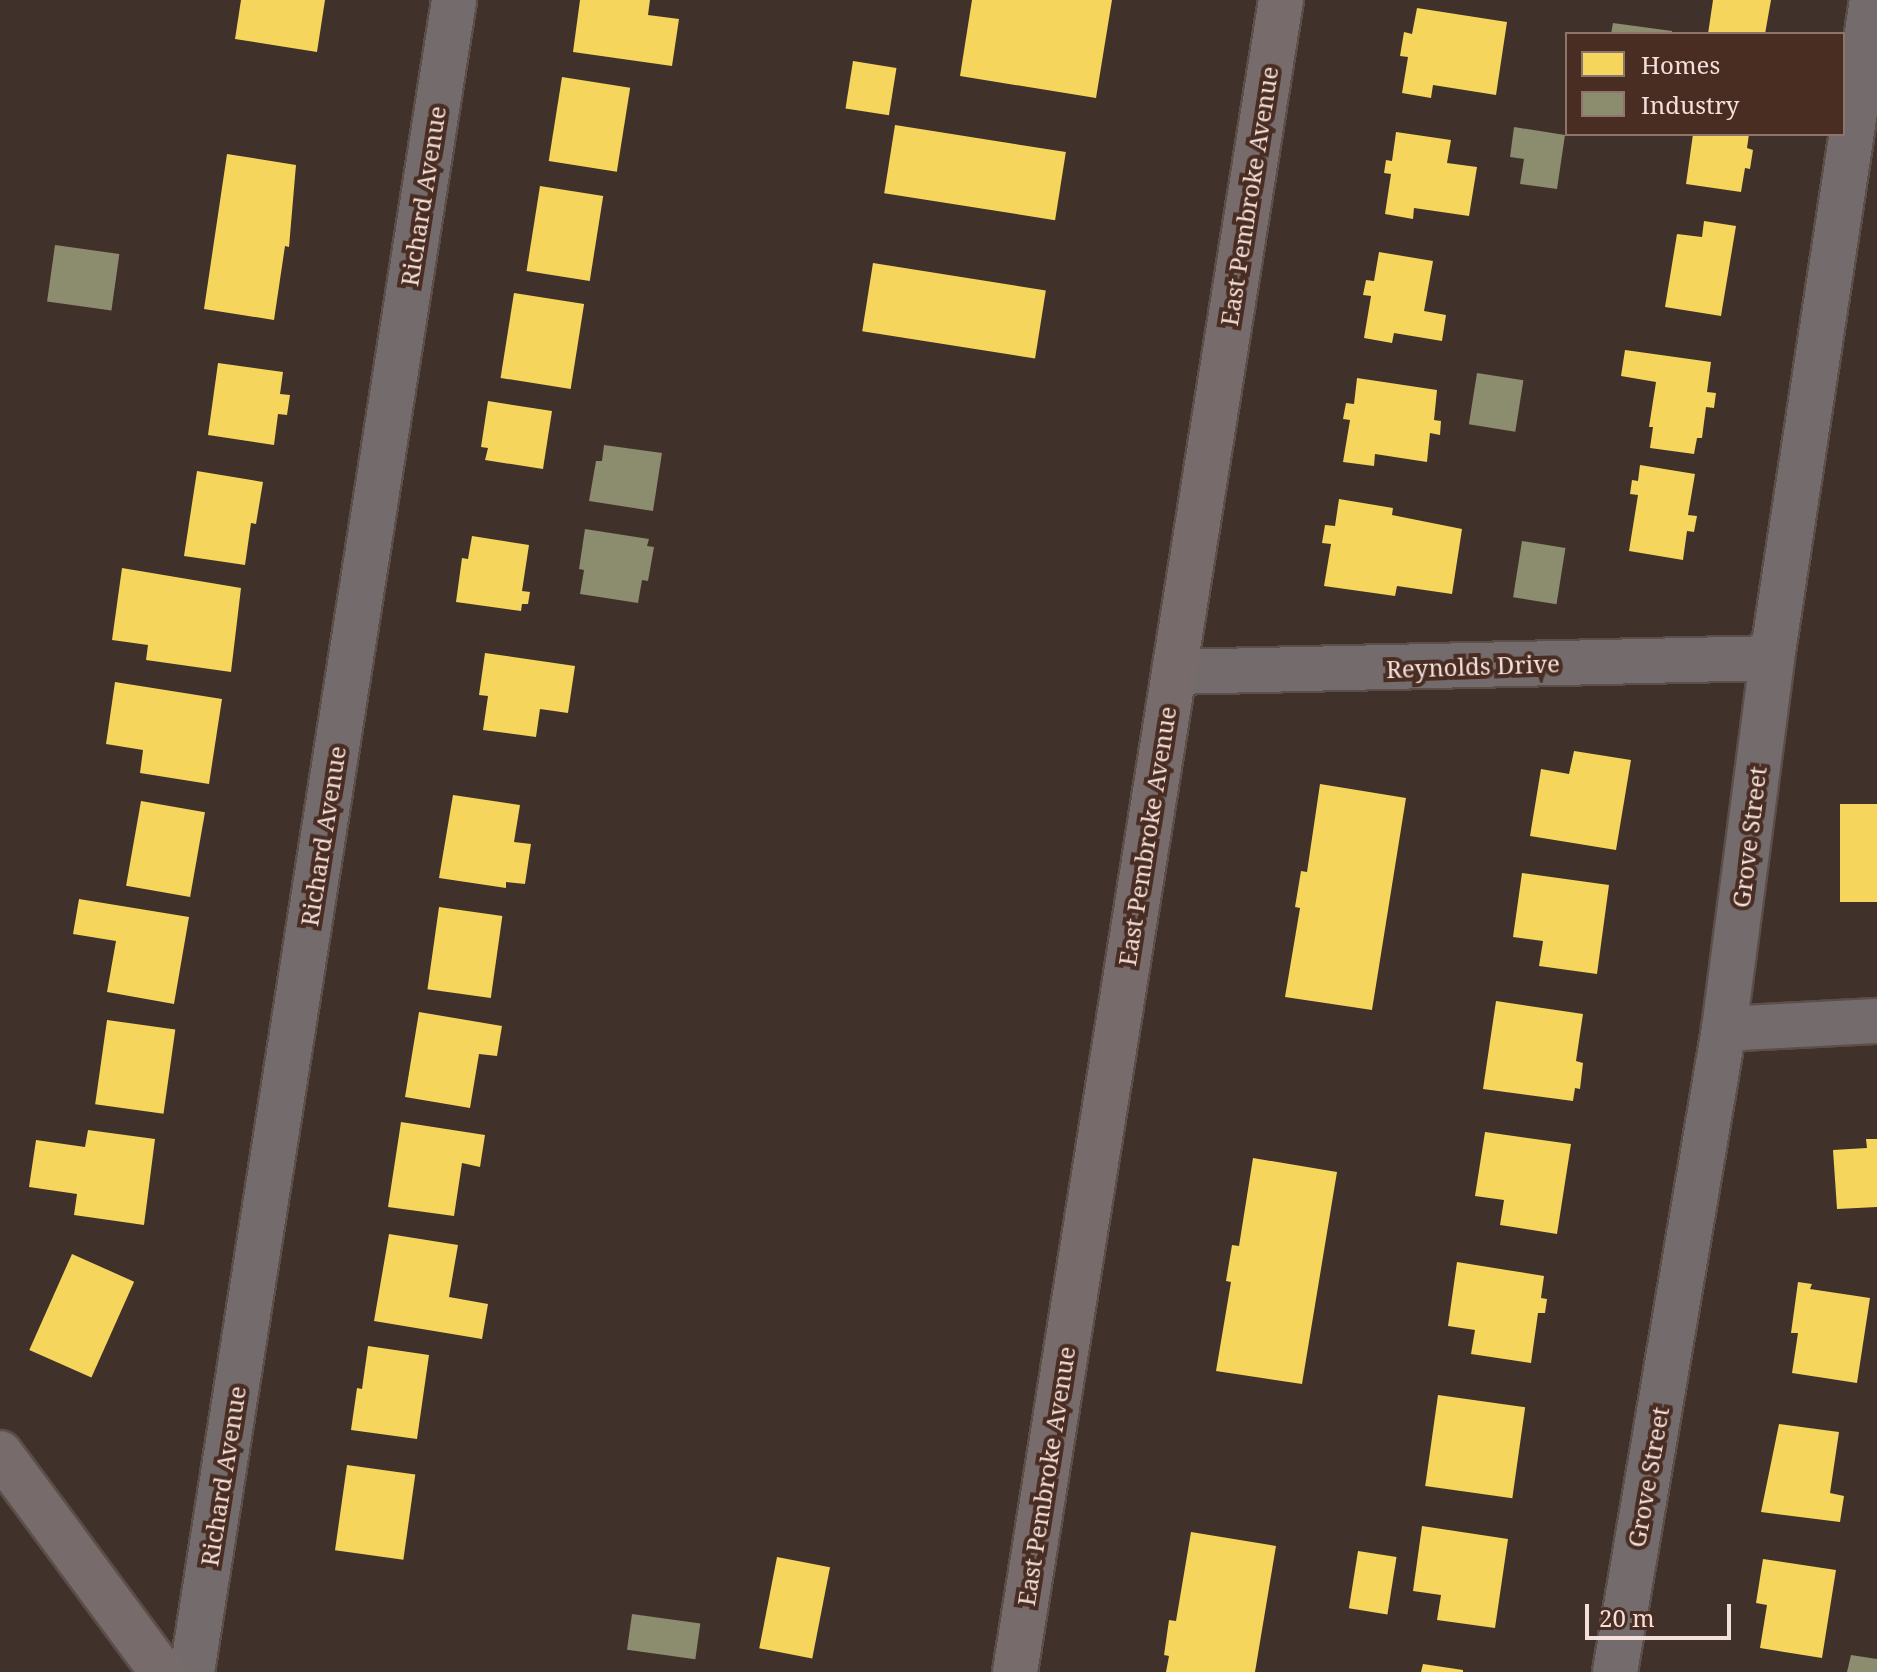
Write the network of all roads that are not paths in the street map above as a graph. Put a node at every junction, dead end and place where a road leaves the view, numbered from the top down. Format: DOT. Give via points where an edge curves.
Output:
graph roads {
  1 [pos="454,0"];
  2 [pos="1281,0"];
  3 [pos="1872,0"];
  4 [pos="1772,658"];
  5 [pos="1174,672"];
  6 [pos="1877,1021"];
  7 [pos="1724,1029"];
  8 [pos="0,1453"];
  9 [pos="162,1672"];
  10 [pos="192,1672"];
  11 [pos="1015,1672"];
  12 [pos="1615,1672"];
  1 -- 10 [label="street, Richard Avenue"];
  2 -- 5 [label="main road, East Pembroke Avenue"];
  3 -- 4 [label="street, Grove Street"];
  4 -- 5 [label="street, Reynolds Drive"];
  4 -- 7 [label="street, Grove Street"];
  5 -- 11 [label="main road, East Pembroke Avenue"];
  6 -- 7 [label="street"];
  7 -- 12 [label="street, Grove Street"];
  8 -- 9 [label="main road"];
}
